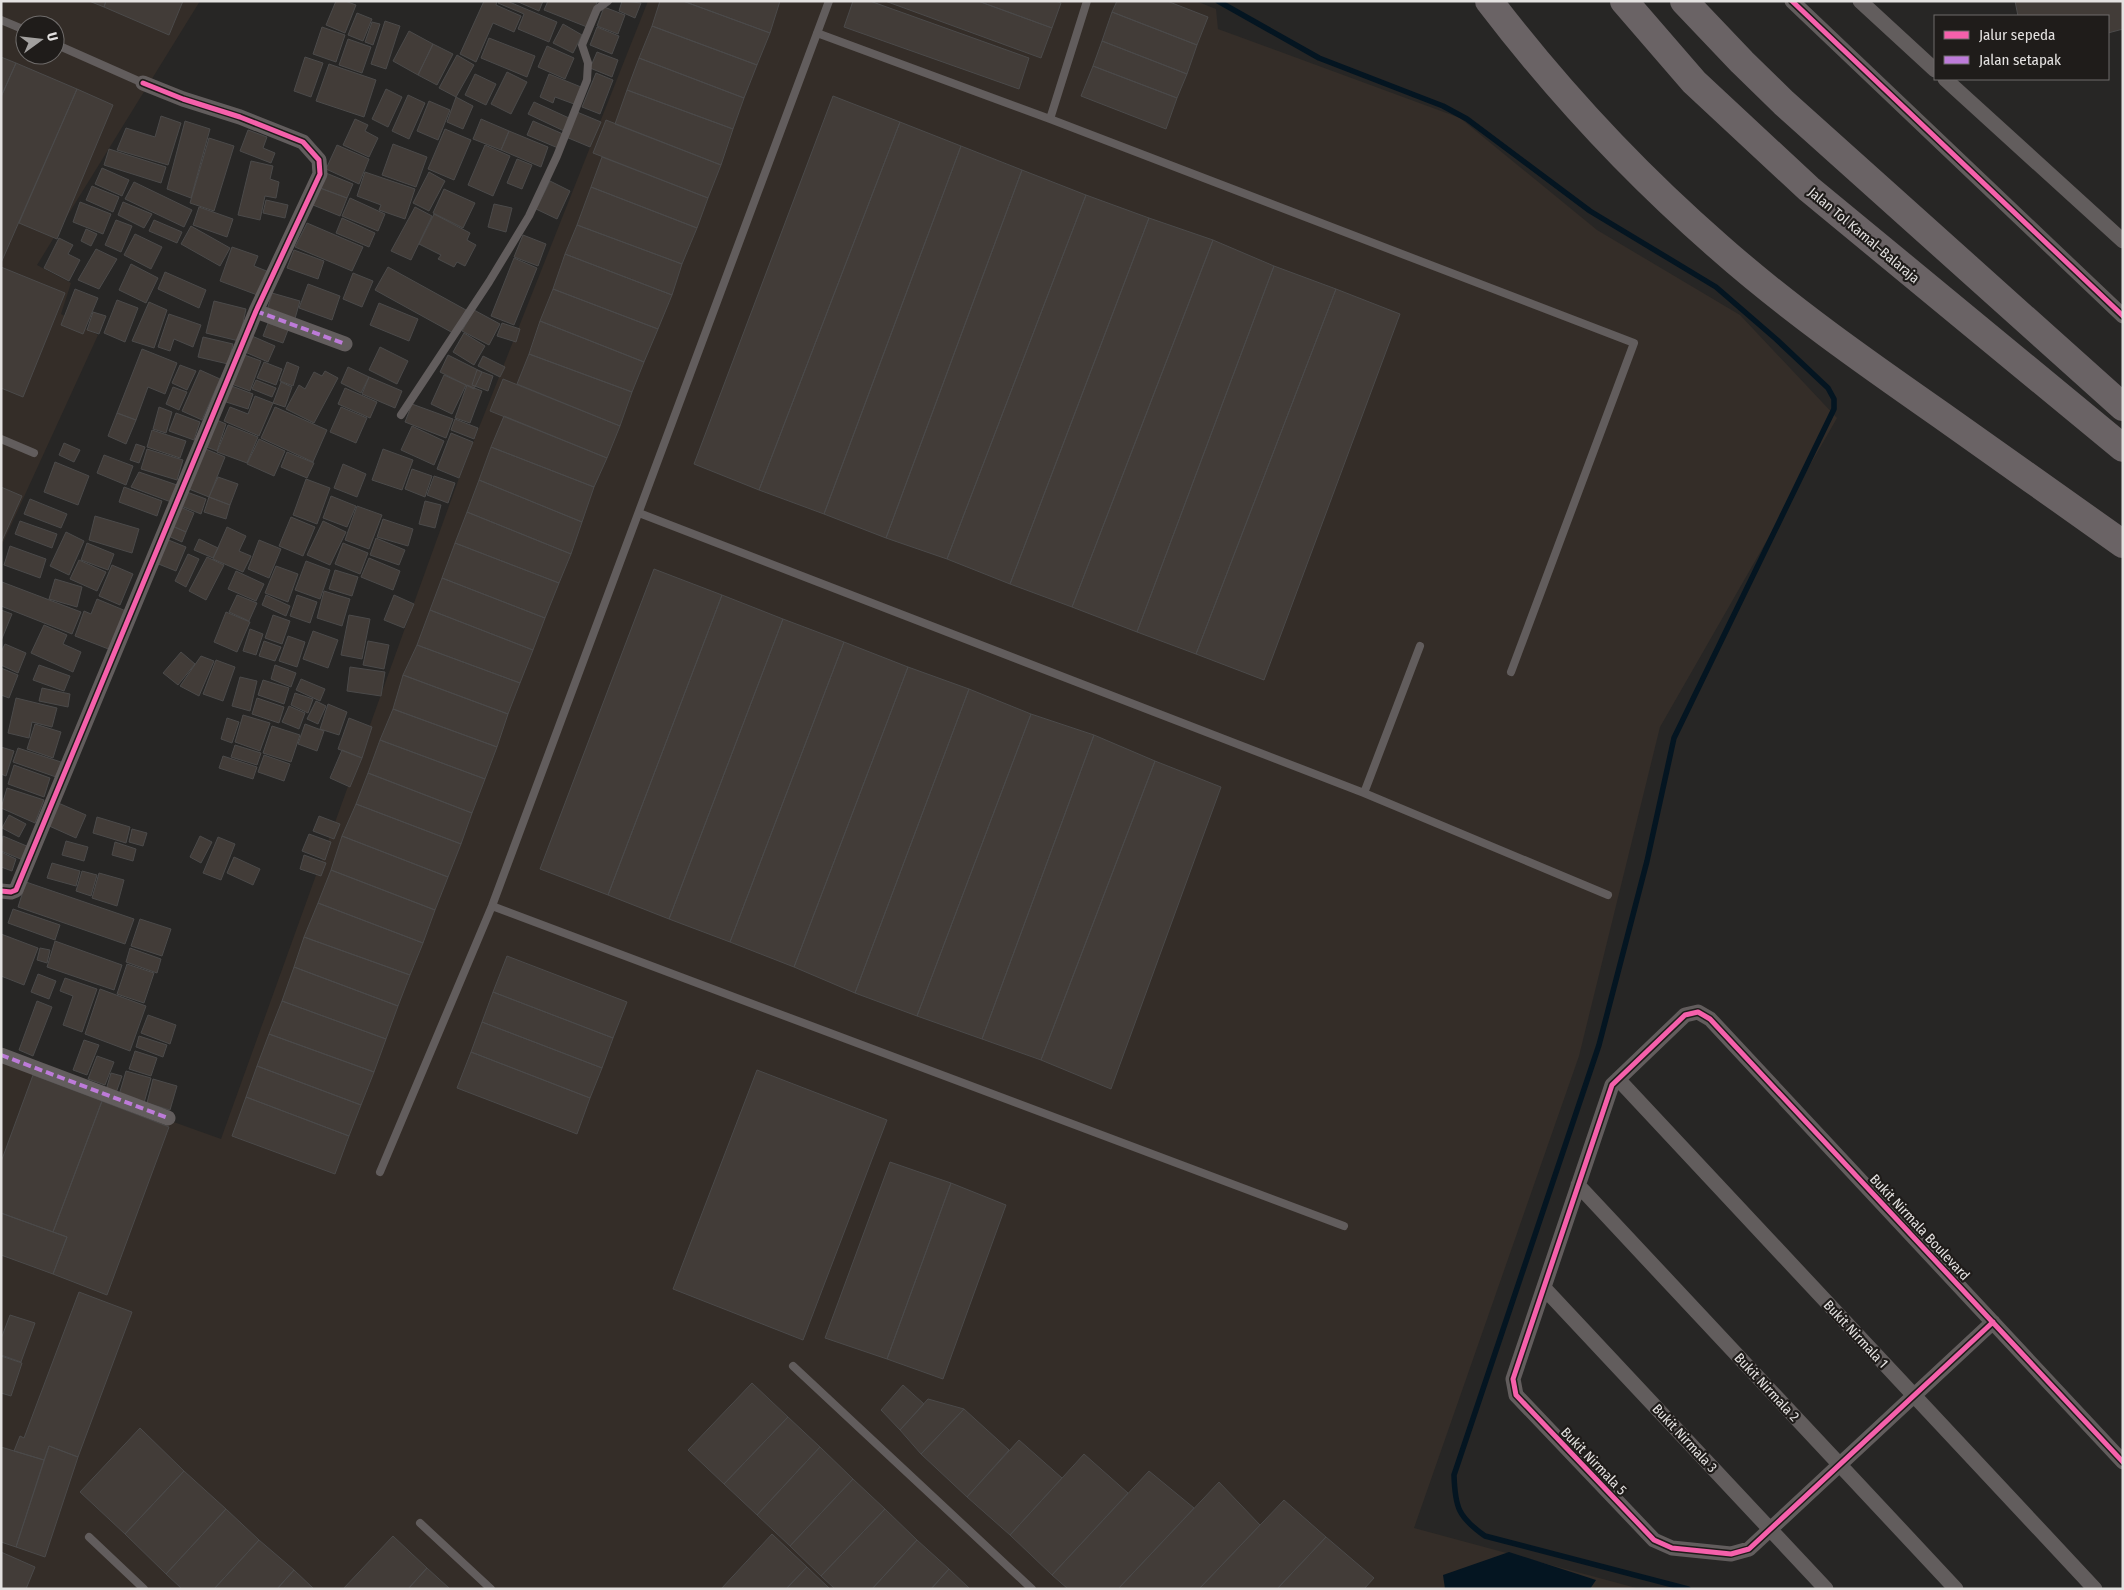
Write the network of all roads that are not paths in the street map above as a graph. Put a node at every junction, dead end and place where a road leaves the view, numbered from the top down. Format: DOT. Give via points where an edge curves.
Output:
graph roads {
  1 [pos="608,1"];
  2 [pos="829,1"];
  3 [pos="1087,1"];
  4 [pos="1489,1"];
  5 [pos="1624,1"];
  6 [pos="1684,1"];
  7 [pos="1792,1"];
  8 [pos="1860,1"];
  9 [pos="1,20"];
  10 [pos="15,26"];
  11 [pos="817,33"];
  12 [pos="65,48"];
  13 [pos="1934,69"];
  14 [pos="1946,80"];
  15 [pos="143,83"];
  16 [pos="1050,119"];
  17 [pos="2123,241"];
  18 [pos="256,312"];
  19 [pos="2123,316"];
  20 [pos="345,344"];
  21 [pos="2123,407"];
  22 [pos="401,415"];
  23 [pos="1,439"];
  24 [pos="2123,448"];
  25 [pos="34,453"];
  26 [pos="638,513"];
  27 [pos="2123,544"];
  28 [pos="1420,646"];
  29 [pos="1511,672"];
  30 [pos="1364,792"];
  31 [pos="1,891"];
  32 [pos="1608,895"];
  33 [pos="492,906"];
  34 [pos="1,1055"];
  35 [pos="1618,1079"];
  36 [pos="168,1118"];
  37 [pos="380,1172"];
  38 [pos="1578,1185"];
  39 [pos="1344,1226"];
  40 [pos="1544,1288"];
  41 [pos="1992,1322"];
  42 [pos="793,1366"];
  43 [pos="1914,1395"];
  44 [pos="2123,1462"];
  45 [pos="1840,1464"];
  46 [pos="420,1523"];
  47 [pos="1770,1529"];
  48 [pos="89,1537"];
  49 [pos="144,1589"];
  50 [pos="491,1589"];
  51 [pos="1032,1589"];
  52 [pos="1826,1589"];
  53 [pos="1956,1589"];
  54 [pos="2095,1589"];
  1 -- 22 [label="lane" via="597,9 582,45 588,63 586,80 557,156 529,216"];
  2 -- 11 [label="lane"];
  3 -- 16 [label="lane"];
  4 -- 27 [label="highway" via="1524,48 1575,106 1630,164 1719,248 1841,345"];
  5 -- 24 [label="highway, Jalan Tol Kamal–Balaraja" via="1694,82 1809,189"];
  6 -- 21 [label="highway" via="1784,103"];
  7 -- 19 [label="street"];
  8 -- 13 [label="street"];
  9 -- 10 [label="lane"];
  11 -- 16 [label="lane"];
  11 -- 26 [label="lane"];
  12 -- 15 [label="lane"];
  14 -- 17 [label="street"];
  15 -- 18 [label="street" via="303,142 318,160 320,174"];
  16 -- 29 [label="lane" via="1634,343"];
  18 -- 20 [label="street"];
  18 -- 31 [label="street" via="16,890"];
  23 -- 25 [label="lane"];
  26 -- 30 [label="lane"];
  26 -- 33 [label="lane"];
  28 -- 30 [label="lane"];
  30 -- 32 [label="lane"];
  33 -- 37 [label="lane"];
  33 -- 39 [label="lane"];
  34 -- 36 [label="street"];
  35 -- 38 [label="street" via="1612,1085"];
  35 -- 41 [label="street, Bukit Nirmala Boulevard" via="1685,1015 1698,1012 1710,1019"];
  35 -- 43 [label="street, Bukit Nirmala 1"];
  38 -- 40 [label="street"];
  38 -- 45 [label="street, Bukit Nirmala 2"];
  40 -- 47 [label="street, Bukit Nirmala 3"];
  40 -- 47 [label="street, Bukit Nirmala 5" via="1513,1378 1516,1395 1654,1540 1672,1548 1731,1554 1750,1549"];
  41 -- 43 [label="street"];
  41 -- 44 [label="street, Bukit Nirmala Boulevard"];
  42 -- 51 [label="lane"];
  43 -- 45 [label="street"];
  43 -- 54 [label="street, Bukit Nirmala 1"];
  45 -- 47 [label="street"];
  45 -- 53 [label="street, Bukit Nirmala 2"];
  46 -- 50 [label="lane"];
  47 -- 52 [label="street, Bukit Nirmala 3"];
  48 -- 49 [label="lane"];
}
